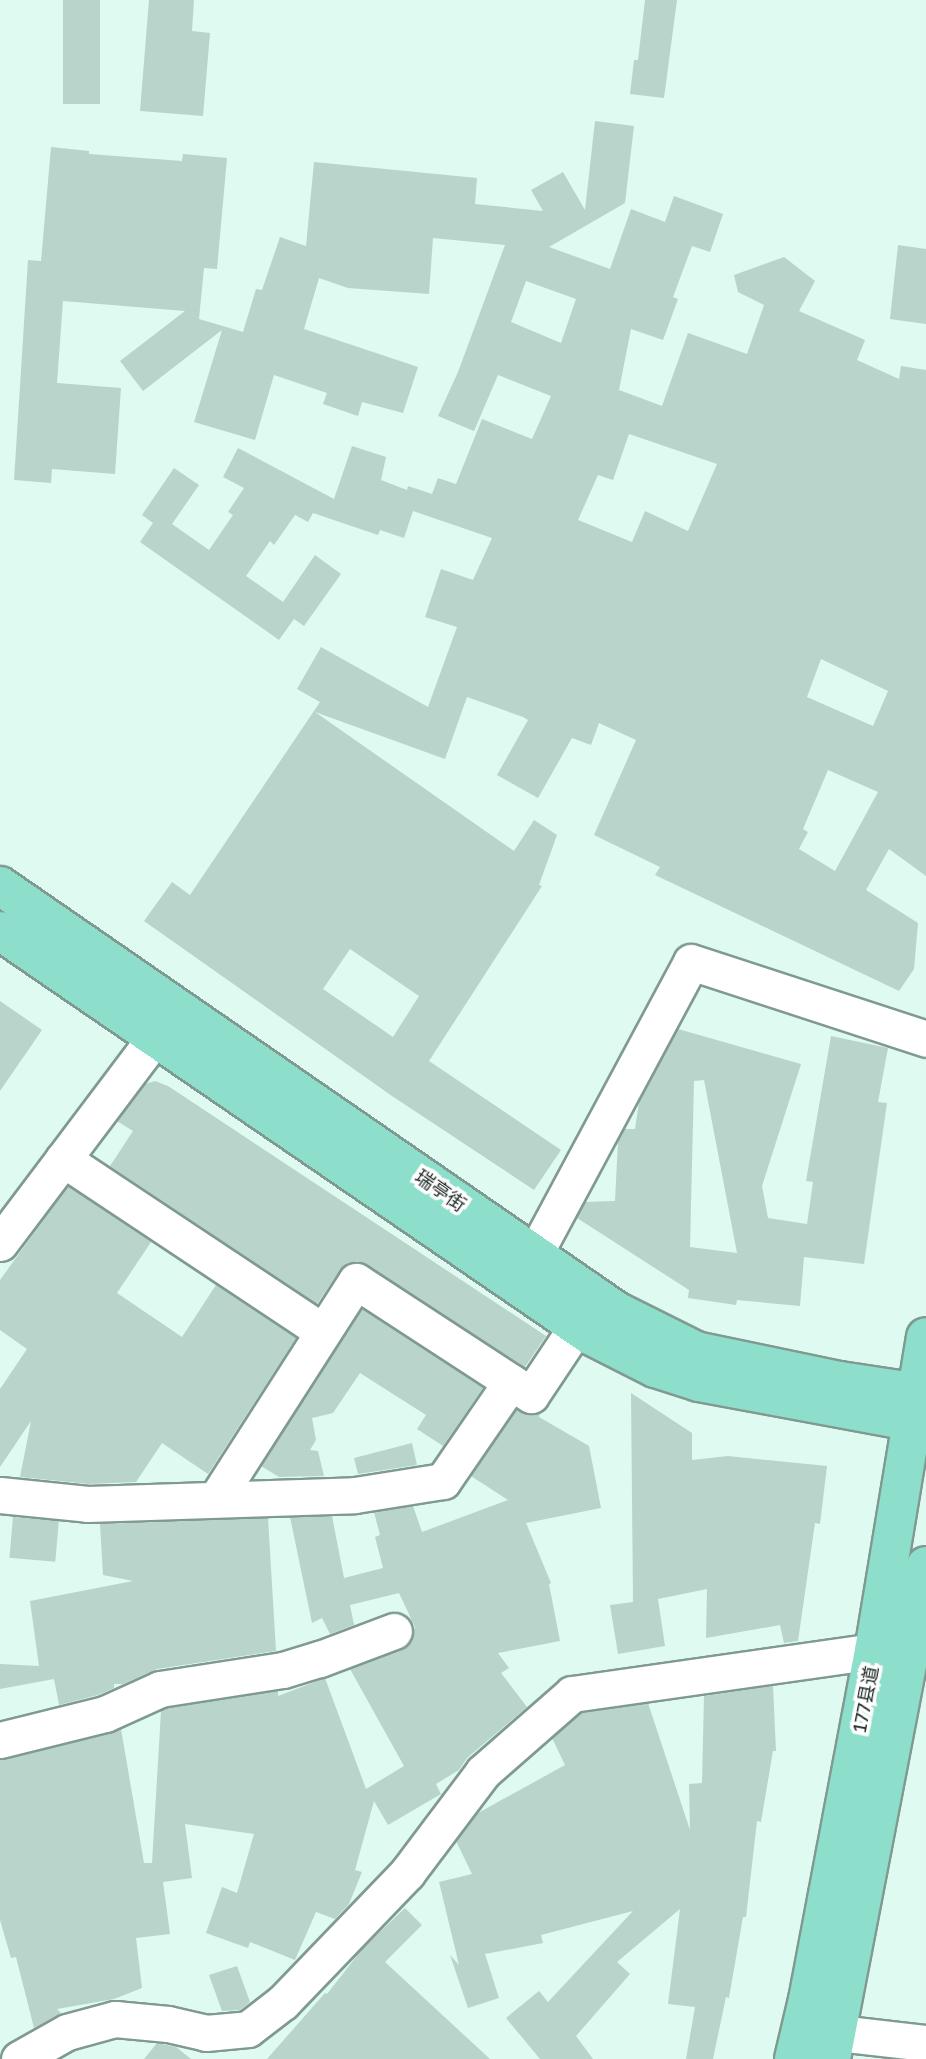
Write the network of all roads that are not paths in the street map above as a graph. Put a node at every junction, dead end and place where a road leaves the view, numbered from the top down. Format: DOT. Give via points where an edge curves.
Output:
graph roads {
  1 [pos="0,886"];
  2 [pos="0,931"];
  3 [pos="155,1037"];
  4 [pos="926,1039"];
  5 [pos="64,1159"];
  6 [pos="0,1243"];
  7 [pos="534,1255"];
  8 [pos="578,1326"];
  9 [pos="323,1332"];
  10 [pos="926,1337"];
  11 [pos="511,1382"];
  12 [pos="920,1408"];
  13 [pos="0,1495"];
  14 [pos="216,1499"];
  15 [pos="926,1566"];
  16 [pos="394,1630"];
  17 [pos="874,1651"];
  18 [pos="0,1740"];
  19 [pos="926,2043"];
  20 [pos="835,2046"];
  21 [pos="19,2059"];
  22 [pos="794,2059"];
  1 -- 7 [label="main road, 瑞亭街"];
  2 -- 3 [label="main road, 瑞亭街"];
  3 -- 5 [label="street"];
  3 -- 8 [label="main road, 瑞亭街"];
  4 -- 7 [label="street" via="691,961"];
  5 -- 6 [label="street"];
  5 -- 9 [label="street"];
  7 -- 12 [label="main road, 瑞亭街" via="616,1311 696,1351"];
  8 -- 11 [label="street" via="531,1395"];
  8 -- 12 [label="main road, 瑞亭街" via="655,1368 699,1382"];
  9 -- 11 [label="street" via="356,1281"];
  9 -- 14 [label="street"];
  10 -- 12 [label="main road, 177县道"];
  11 -- 14 [label="street" via="443,1481 355,1495"];
  12 -- 17 [label="main road, 177县道"];
  13 -- 14 [label="street" via="88,1504"];
  15 -- 20 [label="main road, 177县道"];
  16 -- 18 [label="street" via="283,1670 160,1689 105,1714"];
  17 -- 21 [label="street" via="572,1694 483,1772 407,1873 283,2002 248,2029 206,2032 116,2019 67,2032"];
  17 -- 22 [label="main road, 177县道"];
  19 -- 20 [label="street"];
}
